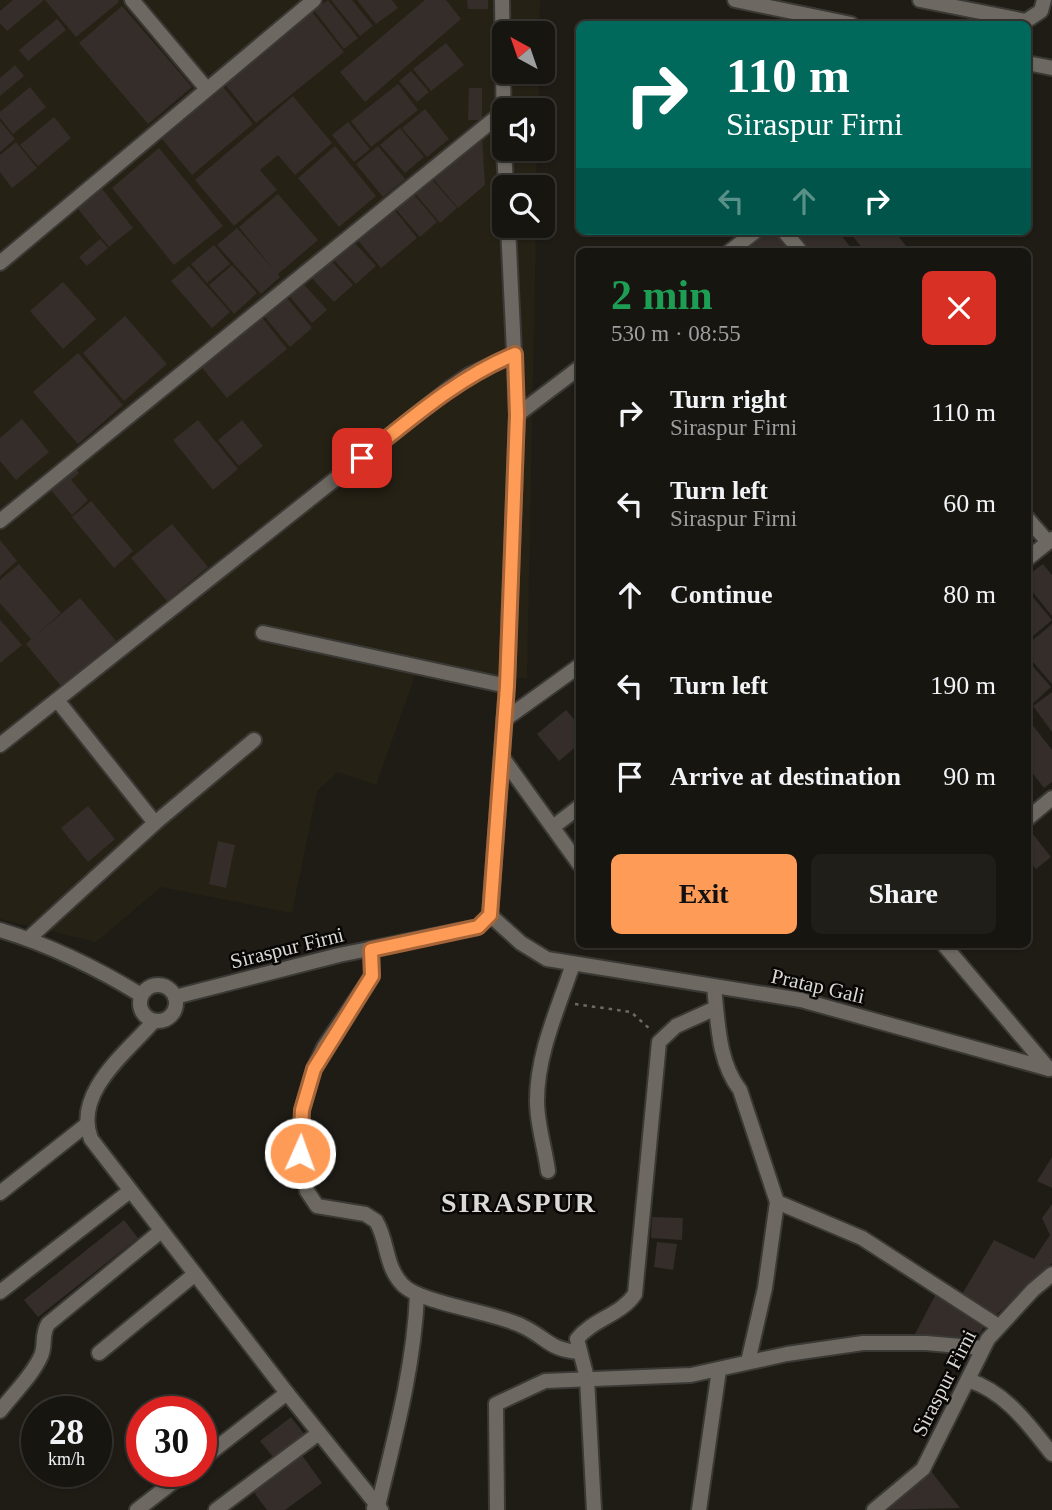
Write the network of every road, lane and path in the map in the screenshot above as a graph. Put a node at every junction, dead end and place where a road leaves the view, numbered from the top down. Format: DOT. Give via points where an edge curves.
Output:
graph roads {
  1 [pos="132,0"];
  2 [pos="502,0"];
  3 [pos="735,0"];
  4 [pos="920,0"];
  5 [pos="1044,0"];
  6 [pos="312,1"];
  7 [pos="836,21"];
  8 [pos="1031,64"];
  9 [pos="1052,68"];
  10 [pos="206,88"];
  11 [pos="503,98"];
  12 [pos="492,121"];
  13 [pos="751,235"];
  14 [pos="509,238"];
  15 [pos="734,248"];
  16 [pos="0,263"];
  17 [pos="515,354"];
  18 [pos="576,370"];
  19 [pos="517,415"];
  20 [pos="0,521"];
  21 [pos="1031,522"];
  22 [pos="1050,540"];
  23 [pos="1031,556"];
  24 [pos="263,633"];
  25 [pos="576,668"];
  26 [pos="507,686"];
  27 [pos="57,700"];
  28 [pos="504,720"];
  29 [pos="254,740"];
  30 [pos="0,745"];
  31 [pos="502,757"];
  32 [pos="1052,799"];
  33 [pos="576,809"];
  34 [pos="1031,816"];
  35 [pos="155,823"];
  36 [pos="553,827"];
  37 [pos="576,860"];
  38 [pos="490,915"];
  39 [pos="0,930"];
  40 [pos="28,939"];
  41 [pos="947,948"];
  42 [pos="371,950"];
  43 [pos="573,964"];
  44 [pos="713,987"];
  45 [pos="141,995"];
  46 [pos="175,997"];
  47 [pos="561,1001"];
  48 [pos="716,1008"];
  49 [pos="154,1021"];
  50 [pos="659,1042"];
  51 [pos="1049,1066"];
  52 [pos="86,1125"];
  53 [pos="548,1171"];
  54 [pos="130,1191"];
  55 [pos="0,1193"];
  56 [pos="777,1202"];
  57 [pos="162,1231"];
  58 [pos="195,1274"];
  59 [pos="1052,1274"];
  60 [pos="0,1293"];
  61 [pos="417,1295"];
  62 [pos="998,1326"];
  63 [pos="983,1348"];
  64 [pos="579,1352"];
  65 [pos="99,1353"];
  66 [pos="748,1362"];
  67 [pos="719,1370"];
  68 [pos="587,1378"];
  69 [pos="968,1380"];
  70 [pos="287,1393"];
  71 [pos="0,1411"];
  72 [pos="319,1433"];
  73 [pos="217,1448"];
  74 [pos="1052,1454"];
  75 [pos="167,1487"];
  76 [pos="377,1509"];
  77 [pos="137,1510"];
  78 [pos="216,1510"];
  79 [pos="498,1510"];
  80 [pos="594,1510"];
  81 [pos="699,1510"];
  82 [pos="874,1510"];
  1 -- 10 [label="street"];
  2 -- 11 [label="street"];
  3 -- 7 [label="street"];
  4 -- 5 [label="street" via="1026,21 1041,11"];
  6 -- 10 [label="street"];
  8 -- 9 [label="street"];
  10 -- 16 [label="street"];
  12 -- 20 [label="street"];
  13 -- 15 [label="street"];
  14 -- 17 [label="street"];
  17 -- 19 [label="street"];
  17 -- 27 [label="street" via="450,388"];
  18 -- 19 [label="street"];
  19 -- 26 [label="street"];
  21 -- 22 [label="street"];
  22 -- 23 [label="street"];
  24 -- 26 [label="street"];
  25 -- 28 [label="street"];
  26 -- 28 [label="street"];
  27 -- 30 [label="street"];
  27 -- 35 [label="street"];
  28 -- 31 [label="street"];
  29 -- 35 [label="street"];
  31 -- 36 [label="street"];
  31 -- 38 [label="street"];
  32 -- 34 [label="street"];
  33 -- 36 [label="street"];
  35 -- 40 [label="street"];
  36 -- 37 [label="street"];
  38 -- 42 [label="street, Siraspur Firni" via="478,927"];
  38 -- 43 [label="street, Pratap Gali" via="533,952"];
  39 -- 40 [label="street"];
  40 -- 45 [label="street"];
  41 -- 51 [label="street"];
  42 -- 46 [label="street, Siraspur Firni"];
  42 -- 61 [label="street" via="372,976 324,1048 307,1091 300,1133 302,1175 317,1206 365,1214 376,1221 393,1273"];
  43 -- 44 [label="street, Pratap Gali"];
  43 -- 47 [label="street"];
  44 -- 48 [label="street"];
  44 -- 51 [label="street, Pratap Gali" via="801,1000"];
  45 -- 46 [label="street" via="159,984 172,990"];
  45 -- 49 [label="street" via="140,1008"];
  46 -- 49 [label="street" via="172,1015"];
  47 -- 50 [label="path" via="631,1012 645,1021"];
  47 -- 53 [label="street" via="542,1059 537,1099"];
  48 -- 50 [label="street" via="676,1026"];
  48 -- 56 [label="street" via="729,1076 740,1090"];
  49 -- 52 [label="street" via="95,1090 86,1109"];
  50 -- 64 [label="street" via="635,1294 623,1308 581,1333"];
  52 -- 54 [label="street" via="91,1139"];
  52 -- 55 [label="street"];
  54 -- 57 [label="street"];
  54 -- 60 [label="street"];
  56 -- 62 [label="street" via="862,1238"];
  56 -- 66 [label="street" via="765,1288"];
  57 -- 58 [label="street"];
  57 -- 71 [label="street" via="48,1324 43,1353"];
  58 -- 65 [label="street"];
  58 -- 70 [label="street"];
  59 -- 62 [label="street, Siraspur Firni"];
  61 -- 64 [label="street" via="518,1324 554,1348"];
  61 -- 76 [label="street" via="411,1363"];
  62 -- 63 [label="street, Siraspur Firni"];
  63 -- 66 [label="street" via="863,1343"];
  63 -- 69 [label="street, Siraspur Firni"];
  64 -- 68 [label="street"];
  66 -- 67 [label="street"];
  67 -- 68 [label="street"];
  67 -- 81 [label="street"];
  68 -- 79 [label="street" via="545,1381 496,1404"];
  68 -- 80 [label="street"];
  69 -- 74 [label="street" via="999,1394"];
  69 -- 82 [label="street, Siraspur Firni" via="923,1469"];
  70 -- 72 [label="street"];
  70 -- 73 [label="street"];
  72 -- 76 [label="street"];
  72 -- 78 [label="street"];
  75 -- 77 [label="street"];
}
